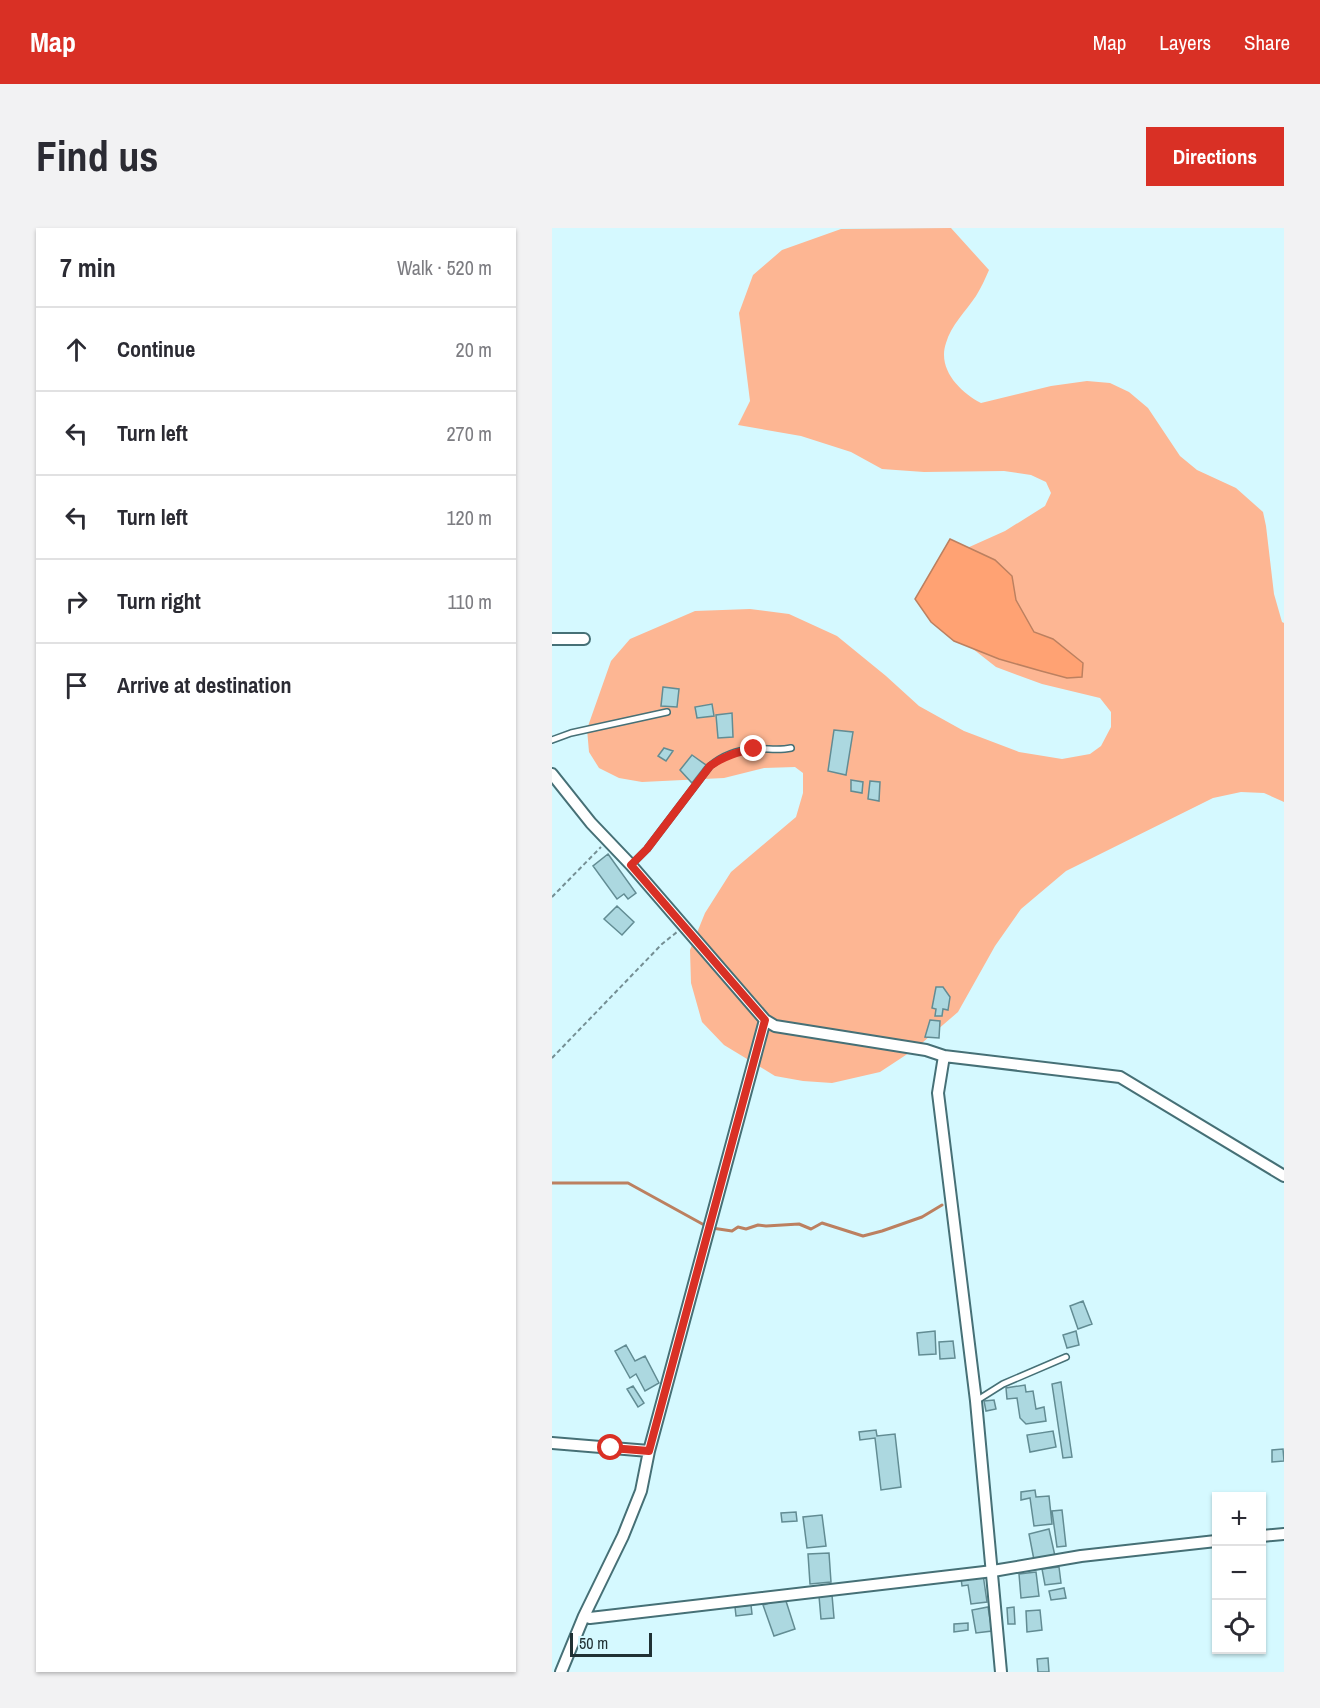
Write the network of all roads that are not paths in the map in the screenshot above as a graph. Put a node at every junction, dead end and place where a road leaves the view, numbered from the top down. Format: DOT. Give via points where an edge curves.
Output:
graph roads {
  1 [pos="552,639"];
  2 [pos="584,639"];
  3 [pos="668,712"];
  4 [pos="552,740"];
  5 [pos="791,748"];
  6 [pos="552,774"];
  7 [pos="631,865"];
  8 [pos="765,1020"];
  9 [pos="944,1056"];
  10 [pos="1284,1176"];
  11 [pos="1066,1357"];
  12 [pos="976,1401"];
  13 [pos="552,1443"];
  14 [pos="649,1451"];
  15 [pos="1284,1534"];
  16 [pos="1266,1536"];
  17 [pos="1212,1541"];
  18 [pos="993,1571"];
  19 [pos="584,1616"];
  20 [pos="561,1672"];
  21 [pos="1001,1672"];
  1 -- 2 [label="street"];
  3 -- 4 [label="lane"];
  5 -- 7 [label="lane" via="737,752 710,766"];
  6 -- 7 [label="street"];
  7 -- 8 [label="street"];
  8 -- 9 [label="street" via="775,1026"];
  8 -- 14 [label="street"];
  9 -- 10 [label="street" via="1120,1077"];
  9 -- 12 [label="street" via="938,1092"];
  11 -- 12 [label="lane" via="1003,1384"];
  12 -- 18 [label="street"];
  13 -- 14 [label="street"];
  14 -- 19 [label="street" via="641,1491"];
  15 -- 16 [label="street"];
  17 -- 18 [label="street" via="1081,1556"];
  18 -- 19 [label="street"];
  18 -- 21 [label="street"];
  19 -- 20 [label="street"];
}
